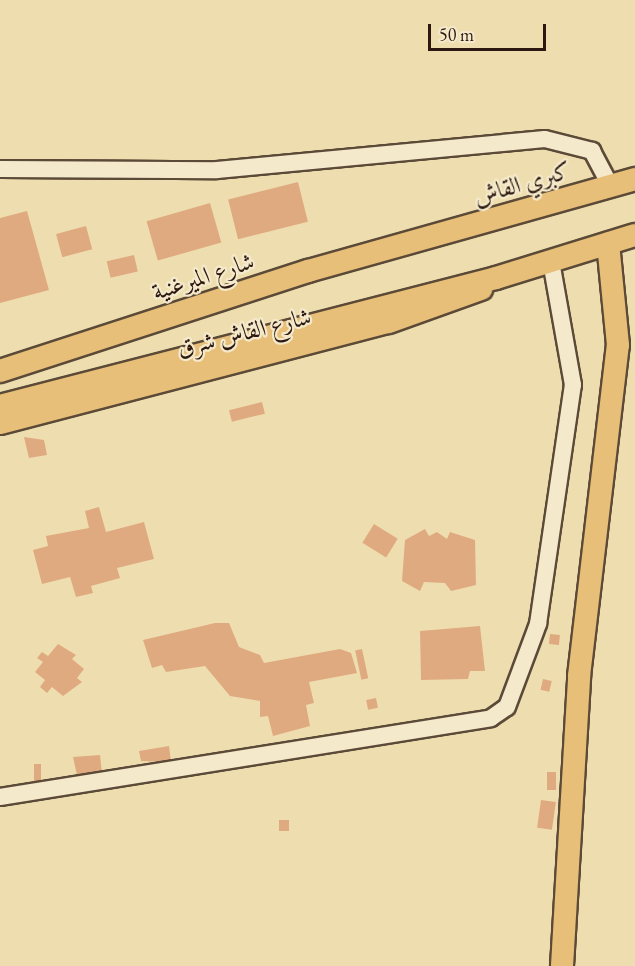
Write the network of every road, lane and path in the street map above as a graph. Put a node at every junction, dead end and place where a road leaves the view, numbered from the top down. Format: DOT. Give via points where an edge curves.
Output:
graph roads {
  1 [pos="0,169"];
  2 [pos="626,182"];
  3 [pos="635,235"];
  4 [pos="424,238"];
  5 [pos="608,243"];
  6 [pos="551,261"];
  7 [pos="496,278"];
  8 [pos="0,371"];
  9 [pos="0,406"];
  10 [pos="0,423"];
  11 [pos="0,797"];
  12 [pos="562,966"];
  1 -- 2 [label="street" via="217,170 544,139 592,151"];
  2 -- 4 [label="main road, كبري القاش"];
  3 -- 5 [label="main road, شارع القاش شرق"];
  4 -- 8 [label="main road, شارع الميرغنية"];
  5 -- 6 [label="main road, شارع القاش شرق"];
  5 -- 12 [label="main road" via="618,345 579,676"];
  6 -- 7 [label="main road, شارع القاش شرق"];
  6 -- 11 [label="street" via="573,385 538,624 507,706 491,718"];
  7 -- 9 [label="main road, شارع القاش شرق"];
  7 -- 10 [label="main road, شارع القاش شرق" via="465,298 389,322"];
}
